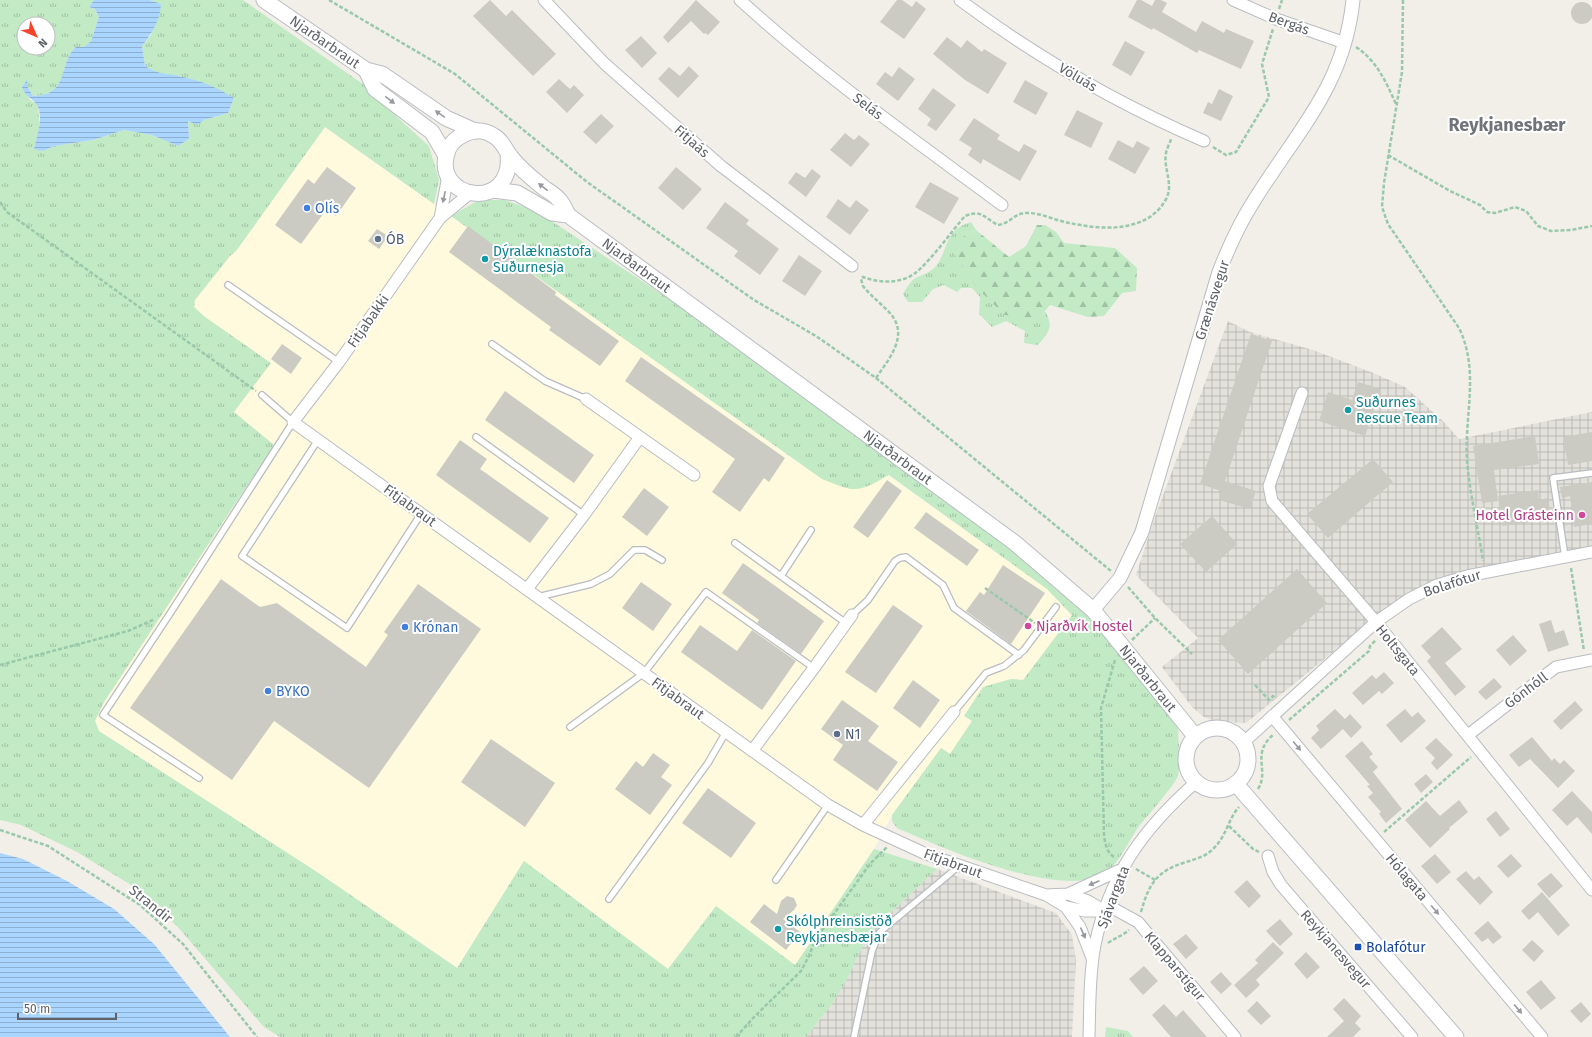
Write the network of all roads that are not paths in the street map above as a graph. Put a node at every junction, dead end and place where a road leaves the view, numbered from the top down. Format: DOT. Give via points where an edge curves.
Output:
graph roads {
  1 [pos="264,0"];
  2 [pos="544,0"];
  3 [pos="740,0"];
  4 [pos="960,0"];
  5 [pos="1233,0"];
  6 [pos="1353,0"];
  7 [pos="1345,43"];
  8 [pos="366,70"];
  9 [pos="475,131"];
  10 [pos="1204,142"];
  11 [pos="508,153"];
  12 [pos="446,156"];
  13 [pos="448,176"];
  14 [pos="493,190"];
  15 [pos="469,194"];
  16 [pos="1002,205"];
  17 [pos="568,215"];
  18 [pos="440,218"];
  19 [pos="852,266"];
  20 [pos="228,285"];
  21 [pos="492,344"];
  22 [pos="339,362"];
  23 [pos="1302,393"];
  24 [pos="262,395"];
  25 [pos="586,399"];
  26 [pos="293,422"];
  27 [pos="476,437"];
  28 [pos="640,437"];
  29 [pos="318,440"];
  30 [pos="1592,472"];
  31 [pos="694,475"];
  32 [pos="421,514"];
  33 [pos="584,515"];
  34 [pos="811,530"];
  35 [pos="735,543"];
  36 [pos="1592,552"];
  37 [pos="1565,557"];
  38 [pos="662,560"];
  39 [pos="781,576"];
  40 [pos="527,589"];
  41 [pos="538,597"];
  42 [pos="1056,607"];
  43 [pos="1093,610"];
  44 [pos="849,619"];
  45 [pos="1376,622"];
  46 [pos="1019,655"];
  47 [pos="1590,663"];
  48 [pos="814,668"];
  49 [pos="644,673"];
  50 [pos="954,712"];
  51 [pos="1272,716"];
  52 [pos="570,727"];
  53 [pos="726,732"];
  54 [pos="1468,735"];
  55 [pos="1195,736"];
  56 [pos="1244,742"];
  57 [pos="752,751"];
  58 [pos="199,778"];
  59 [pos="1196,782"];
  60 [pos="1236,784"];
  61 [pos="828,805"];
  62 [pos="863,825"];
  63 [pos="1268,856"];
  64 [pos="959,866"];
  65 [pos="1123,866"];
  66 [pos="776,880"];
  67 [pos="1592,890"];
  68 [pos="1068,894"];
  69 [pos="1046,895"];
  70 [pos="609,899"];
  71 [pos="1066,907"];
  72 [pos="1106,908"];
  73 [pos="1093,962"];
  74 [pos="854,1037"];
  75 [pos="1088,1037"];
  76 [pos="1235,1037"];
  77 [pos="1412,1037"];
  78 [pos="1456,1037"];
  79 [pos="1542,1037"];
  1 -- 8 [label="main road, Njarðarbraut"];
  2 -- 19 [label="street, Fitjaás" via="605,64 715,161"];
  3 -- 16 [label="street, Selás" via="785,41 886,120"];
  4 -- 10 [label="street, Völuás" via="1090,86"];
  5 -- 7 [label="street, Bergás" via="1276,19"];
  6 -- 7 [label="street, Grænásvegur"];
  7 -- 43 [label="street, Grænásvegur" via="1337,69 1318,106 1252,203 1234,235 1219,272 1142,532 1120,578"];
  9 -- 8 [label="main road, Njarðarbraut, one-way" via="446,118 382,74"];
  8 -- 12 [label="main road, Njarðarbraut, one-way" via="375,89 432,132"];
  9 -- 11 [label="main road, Njarðarbraut" via="495,136"];
  9 -- 12 [label="main road" via="465,133 456,139"];
  11 -- 14 [label="main road" via="507,174 501,184"];
  17 -- 11 [label="main road, Njarðarbraut, one-way" via="560,200 521,170"];
  12 -- 13 [label="main road, Njarðarbraut"];
  13 -- 15 [label="main road" via="453,184"];
  13 -- 18 [label="street, Fitjabakki, one-way"];
  14 -- 15 [label="main road, Njarðarbraut" via="486,194"];
  14 -- 17 [label="main road, Njarðarbraut" via="517,193 552,213"];
  15 -- 18 [label="street, Fitjabakki"];
  17 -- 43 [label="main road, Njarðarbraut" via="1015,543"];
  18 -- 22 [label="street, Fitjabakki"];
  20 -- 22 [label="lane"];
  21 -- 25 [label="lane" via="545,381"];
  22 -- 26 [label="street, Fitjabakki"];
  23 -- 45 [label="street, Holtsgata" via="1269,492 1272,501"];
  24 -- 26 [label="lane"];
  25 -- 28 [label="street"];
  26 -- 29 [label="street, Fitjabraut"];
  26 -- 58 [label="lane" via="103,715"];
  27 -- 33 [label="lane"];
  28 -- 31 [label="street"];
  28 -- 33 [label="street"];
  29 -- 32 [label="street, Fitjabraut"];
  29 -- 32 [label="lane" via="242,556 347,628"];
  30 -- 37 [label="lane" via="1553,478"];
  32 -- 40 [label="street, Fitjabraut"];
  33 -- 40 [label="street"];
  34 -- 39 [label="lane"];
  35 -- 39 [label="lane"];
  36 -- 37 [label="street, Bolafótur"];
  37 -- 45 [label="street, Bolafótur" via="1452,580 1409,598"];
  38 -- 41 [label="lane" via="645,550 634,550 610,574 591,584"];
  39 -- 44 [label="lane"];
  40 -- 41 [label="street, Fitjabraut"];
  41 -- 49 [label="street, Fitjabraut"];
  42 -- 46 [label="lane"];
  43 -- 55 [label="main road, Njarðarbraut"];
  44 -- 46 [label="lane" via="868,600 895,561 906,557 943,585 954,608"];
  44 -- 48 [label="street"];
  45 -- 51 [label="street, Bolafótur"];
  45 -- 54 [label="street, Holtsgata"];
  46 -- 50 [label="lane" via="1004,666 986,673"];
  47 -- 54 [label="street, Gónhóll" via="1556,668"];
  48 -- 49 [label="lane" via="706,592"];
  48 -- 57 [label="street"];
  49 -- 52 [label="lane"];
  49 -- 53 [label="street, Fitjabraut"];
  50 -- 62 [label="street"];
  51 -- 56 [label="street, Bolafótur"];
  51 -- 79 [label="street, Hólagata, one-way"];
  53 -- 57 [label="street, Fitjabraut"];
  53 -- 70 [label="lane" via="708,763"];
  54 -- 67 [label="street, Holtsgata"];
  55 -- 56 [label="main road" via="1212,728 1221,728 1230,730"];
  55 -- 59 [label="main road" via="1186,754 1188,769"];
  56 -- 60 [label="main road" via="1248,750 1247,769 1243,778"];
  57 -- 61 [label="street, Fitjabraut"];
  59 -- 60 [label="main road" via="1211,790 1220,791"];
  59 -- 65 [label="street, Sjávargata" via="1150,827"];
  60 -- 78 [label="main road"];
  61 -- 62 [label="street, Fitjabraut"];
  61 -- 66 [label="lane"];
  62 -- 64 [label="street, Fitjabraut"];
  63 -- 77 [label="street, Reykjanesvegur" via="1281,885"];
  64 -- 69 [label="street, Fitjabraut"];
  64 -- 74 [label="lane" via="880,932 872,952"];
  65 -- 68 [label="street, Fitjabraut, one-way"];
  65 -- 72 [label="street, Sjávargata"];
  68 -- 69 [label="street, Fitjabraut"];
  68 -- 72 [label="street, Fitjabraut"];
  69 -- 71 [label="street, Fitjabraut"];
  71 -- 72 [label="street, Fitjabraut" via="1085,911"];
  71 -- 73 [label="street, Fitjabraut, one-way" via="1080,927"];
  72 -- 73 [label="street, Sjávargata" via="1095,945"];
  72 -- 76 [label="street, Klapparstígur" via="1138,922"];
  73 -- 75 [label="street, Sjávargata"];
}
